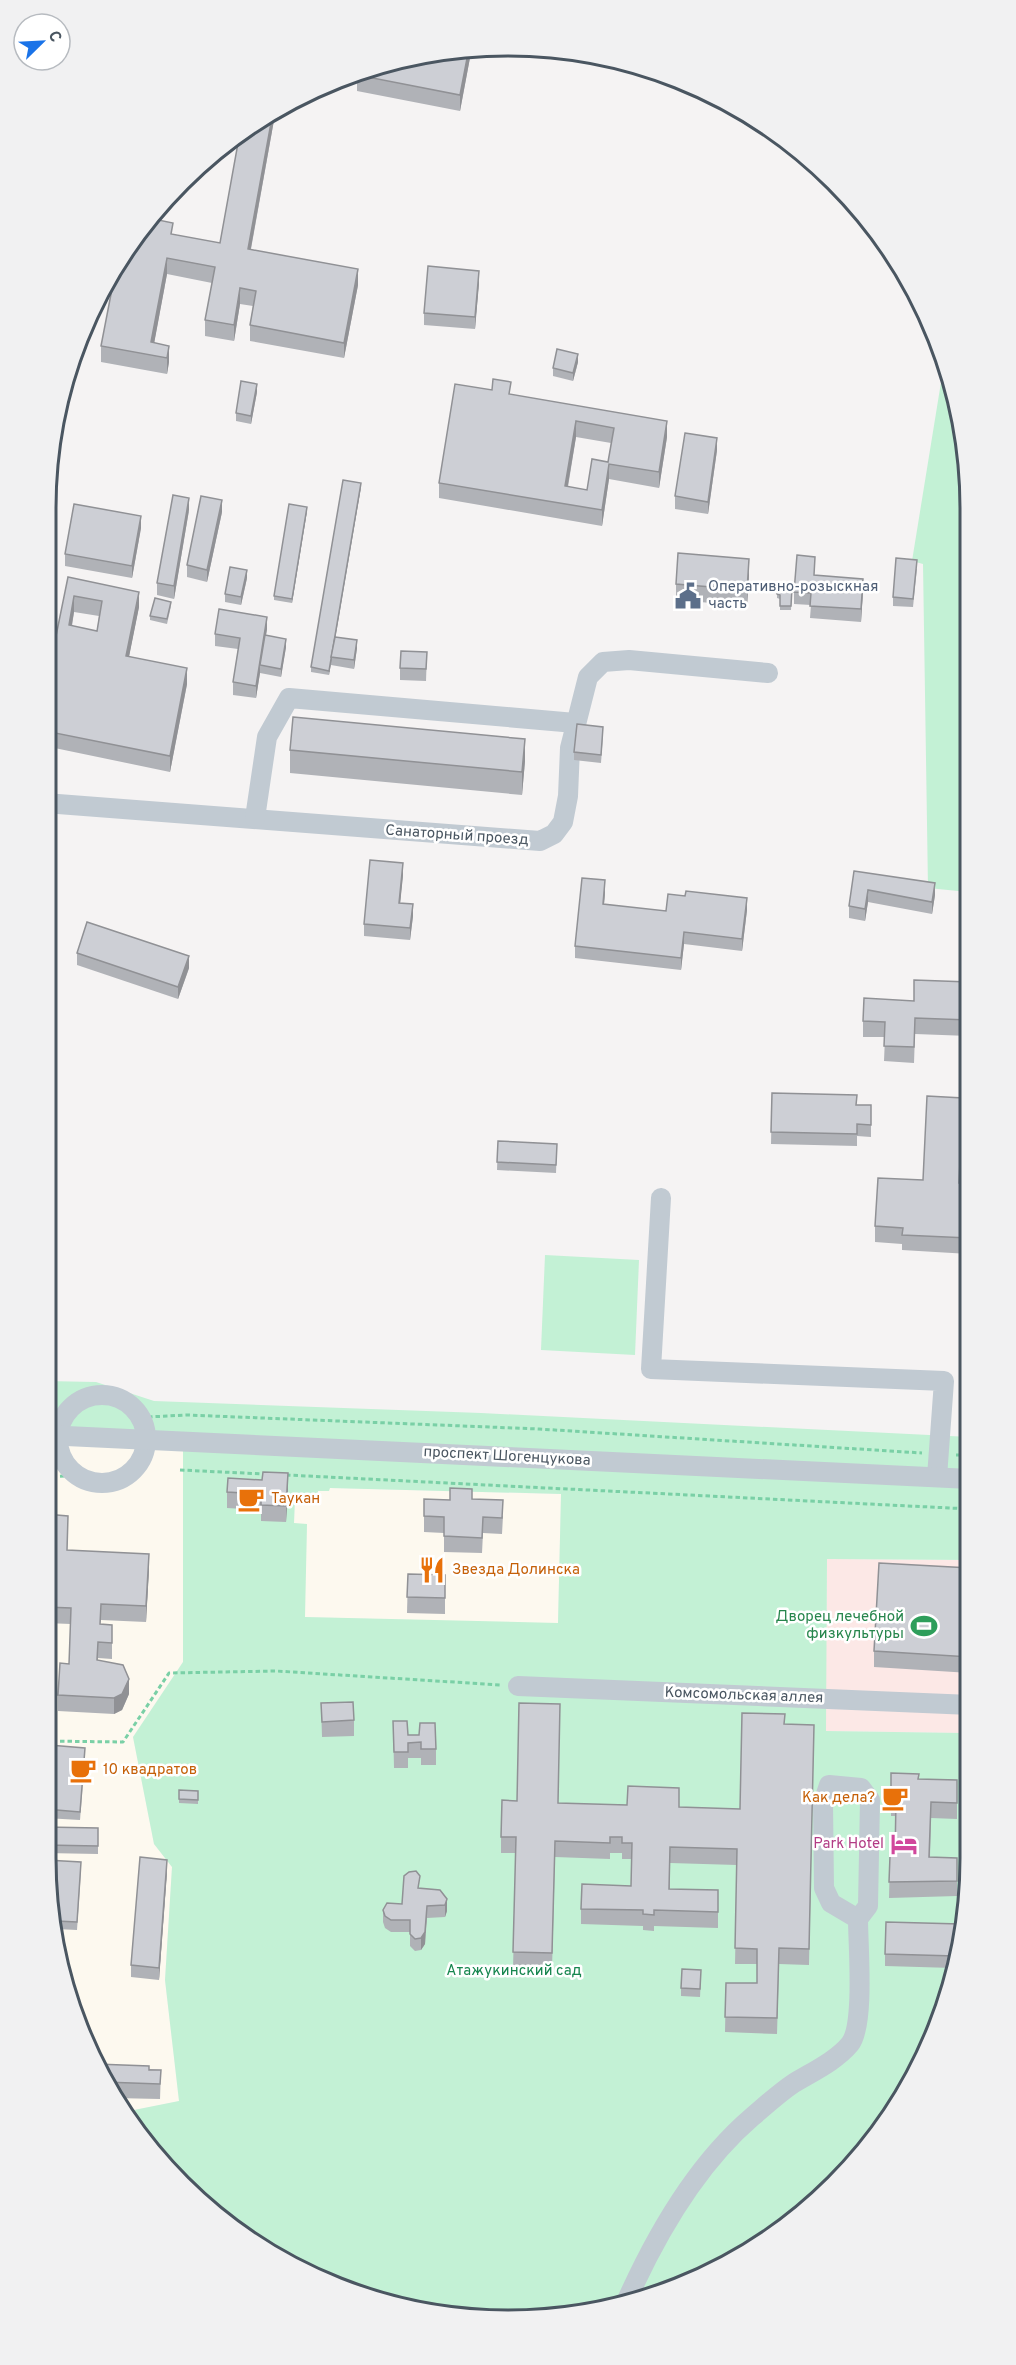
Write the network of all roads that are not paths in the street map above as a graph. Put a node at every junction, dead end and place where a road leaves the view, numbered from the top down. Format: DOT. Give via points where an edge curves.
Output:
graph roads {
  1 [pos="768,673"];
  2 [pos="575,723"];
  3 [pos="56,804"];
  4 [pos="255,818"];
  5 [pos="662,1198"];
  6 [pos="56,1428"];
  7 [pos="56,1435"];
  8 [pos="147,1439"];
  9 [pos="56,1445"];
  10 [pos="937,1477"];
  11 [pos="960,1478"];
  12 [pos="518,1686"];
  13 [pos="960,1705"];
  14 [pos="858,1919"];
  15 [pos="630,2292"];
  1 -- 2 [label="street, Санаторный проезд" via="614,659 594,668 588,677"];
  2 -- 4 [label="street" via="289,698 267,737"];
  2 -- 4 [label="street, Санаторный проезд" via="563,822 554,834 540,841"];
  3 -- 4 [label="street, Санаторный проезд"];
  5 -- 10 [label="street" via="651,1369 944,1382"];
  6 -- 8 [label="street" via="73,1405 88,1397 104,1395 121,1398 135,1408"];
  7 -- 8 [label="street, проспект Шогенцукова"];
  8 -- 9 [label="street" via="144,1455 135,1469 108,1483 92,1482 72,1471"];
  8 -- 10 [label="street, проспект Шогенцукова"];
  10 -- 11 [label="street, проспект Шогенцукова"];
  12 -- 13 [label="street, Комсомольская аллея"];
  14 -- 14 [label="street" via="868,1906 870,1800 861,1788 829,1785 823,1803 824,1888 831,1904"];
  14 -- 15 [label="street" via="860,2008 851,2043 750,2119 713,2158 674,2211"];
}
